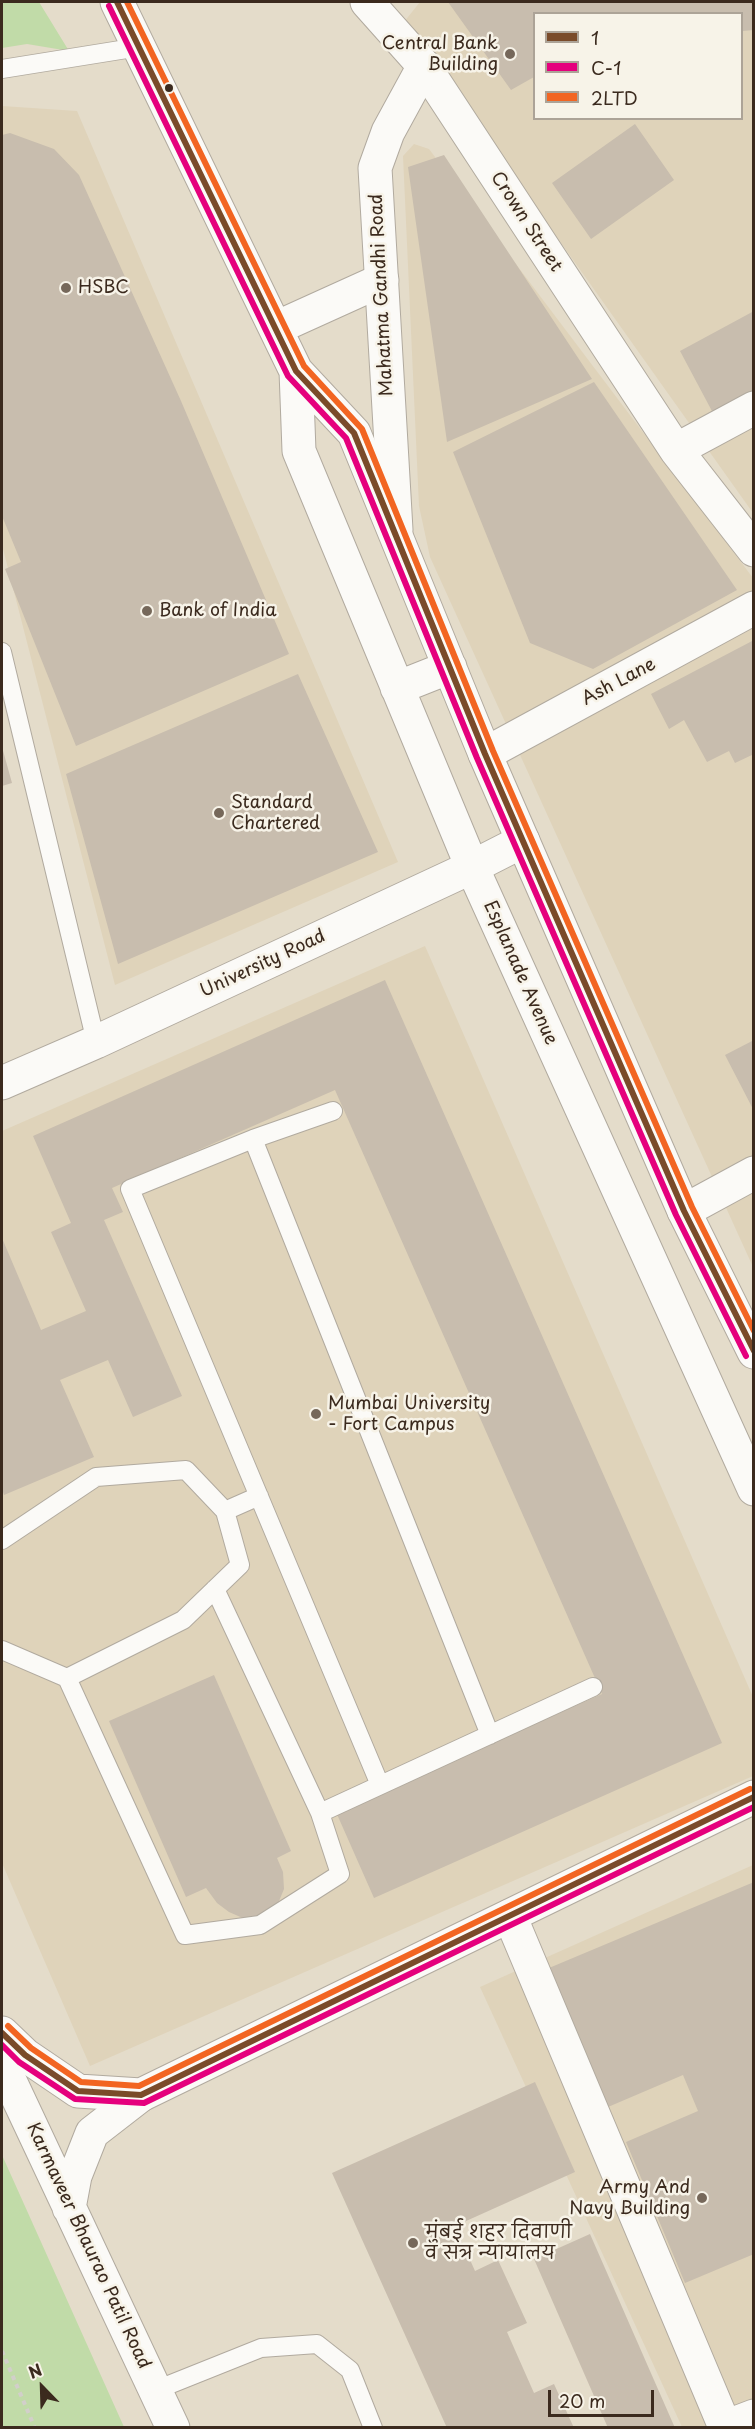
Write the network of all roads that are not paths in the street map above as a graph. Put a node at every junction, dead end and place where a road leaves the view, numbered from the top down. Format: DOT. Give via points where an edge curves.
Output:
graph roads {
  1 [pos="117,2"];
  2 [pos="367,2"];
  3 [pos="139,46"];
  4 [pos="424,66"];
  5 [pos="2,69"];
  6 [pos="381,280"];
  7 [pos="276,328"];
  8 [pos="296,371"];
  9 [pos="753,408"];
  10 [pos="676,450"];
  11 [pos="396,535"];
  12 [pos="753,550"];
  13 [pos="753,609"];
  14 [pos="2,652"];
  15 [pos="450,667"];
  16 [pos="397,688"];
  17 [pos="484,754"];
  18 [pos="523,841"];
  19 [pos="472,867"];
  20 [pos="96,1042"];
  21 [pos="2,1083"];
  22 [pos="333,1111"];
  23 [pos="253,1139"];
  24 [pos="753,1173"];
  25 [pos="684,1211"];
  26 [pos="753,1352"];
  27 [pos="753,1489"];
  28 [pos="259,1496"];
  29 [pos="225,1511"];
  30 [pos="2,1540"];
  31 [pos="215,1589"];
  32 [pos="2,1650"];
  33 [pos="67,1678"];
  34 [pos="593,1687"];
  35 [pos="490,1735"];
  36 [pos="380,1785"];
  37 [pos="753,1797"];
  38 [pos="320,1814"];
  39 [pos="510,1916"];
  40 [pos="2,2033"];
  41 [pos="2,2064"];
  42 [pos="141,2095"];
  43 [pos="69,2208"];
  44 [pos="156,2390"];
  45 [pos="753,2416"];
  46 [pos="173,2427"];
  47 [pos="373,2427"];
  1 -- 3 [label="main road"];
  2 -- 4 [label="main road, Crown Street"];
  3 -- 5 [label="lane"];
  3 -- 7 [label="main road"];
  4 -- 6 [label="main road, Mahatma Gandhi Road" via="388,132 375,168"];
  4 -- 10 [label="main road, Crown Street"];
  6 -- 7 [label="main road"];
  6 -- 11 [label="main road, Mahatma Gandhi Road"];
  7 -- 8 [label="main road"];
  8 -- 11 [label="main road" via="354,433"];
  8 -- 16 [label="main road, Esplanade Avenue" via="299,451"];
  9 -- 10 [label="main road"];
  10 -- 12 [label="main road, Crown Street"];
  11 -- 15 [label="main road"];
  13 -- 17 [label="main road, Ash Lane"];
  14 -- 20 [label="lane"];
  15 -- 16 [label="main road"];
  15 -- 17 [label="main road"];
  16 -- 19 [label="main road, Esplanade Avenue"];
  17 -- 18 [label="main road"];
  18 -- 19 [label="main road, University Road"];
  18 -- 25 [label="main road"];
  19 -- 20 [label="main road, University Road"];
  19 -- 27 [label="main road, Esplanade Avenue"];
  20 -- 21 [label="main road, University Road"];
  22 -- 23 [label="lane"];
  23 -- 28 [label="lane" via="130,1189"];
  23 -- 35 [label="lane"];
  24 -- 25 [label="main road"];
  25 -- 26 [label="main road"];
  28 -- 29 [label="lane"];
  28 -- 36 [label="lane"];
  29 -- 30 [label="lane" via="186,1470 96,1477"];
  29 -- 31 [label="lane" via="240,1565"];
  31 -- 33 [label="lane" via="183,1620"];
  31 -- 38 [label="lane"];
  32 -- 33 [label="lane"];
  33 -- 38 [label="lane" via="185,1935 260,1925 340,1874"];
  34 -- 35 [label="lane"];
  35 -- 36 [label="lane"];
  36 -- 38 [label="lane"];
  37 -- 39 [label="main road"];
  39 -- 42 [label="main road"];
  39 -- 45 [label="main road" via="725,2427"];
  40 -- 42 [label="main road" via="25,2055 78,2091"];
  41 -- 43 [label="main road, Karmaveer Bhaurao Patil Road"];
  42 -- 43 [label="main road" via="92,2133 75,2176"];
  43 -- 44 [label="main road, Karmaveer Bhaurao Patil Road"];
  44 -- 46 [label="main road, Karmaveer Bhaurao Patil Road"];
  44 -- 47 [label="lane" via="261,2348 317,2344 350,2370"];
}
